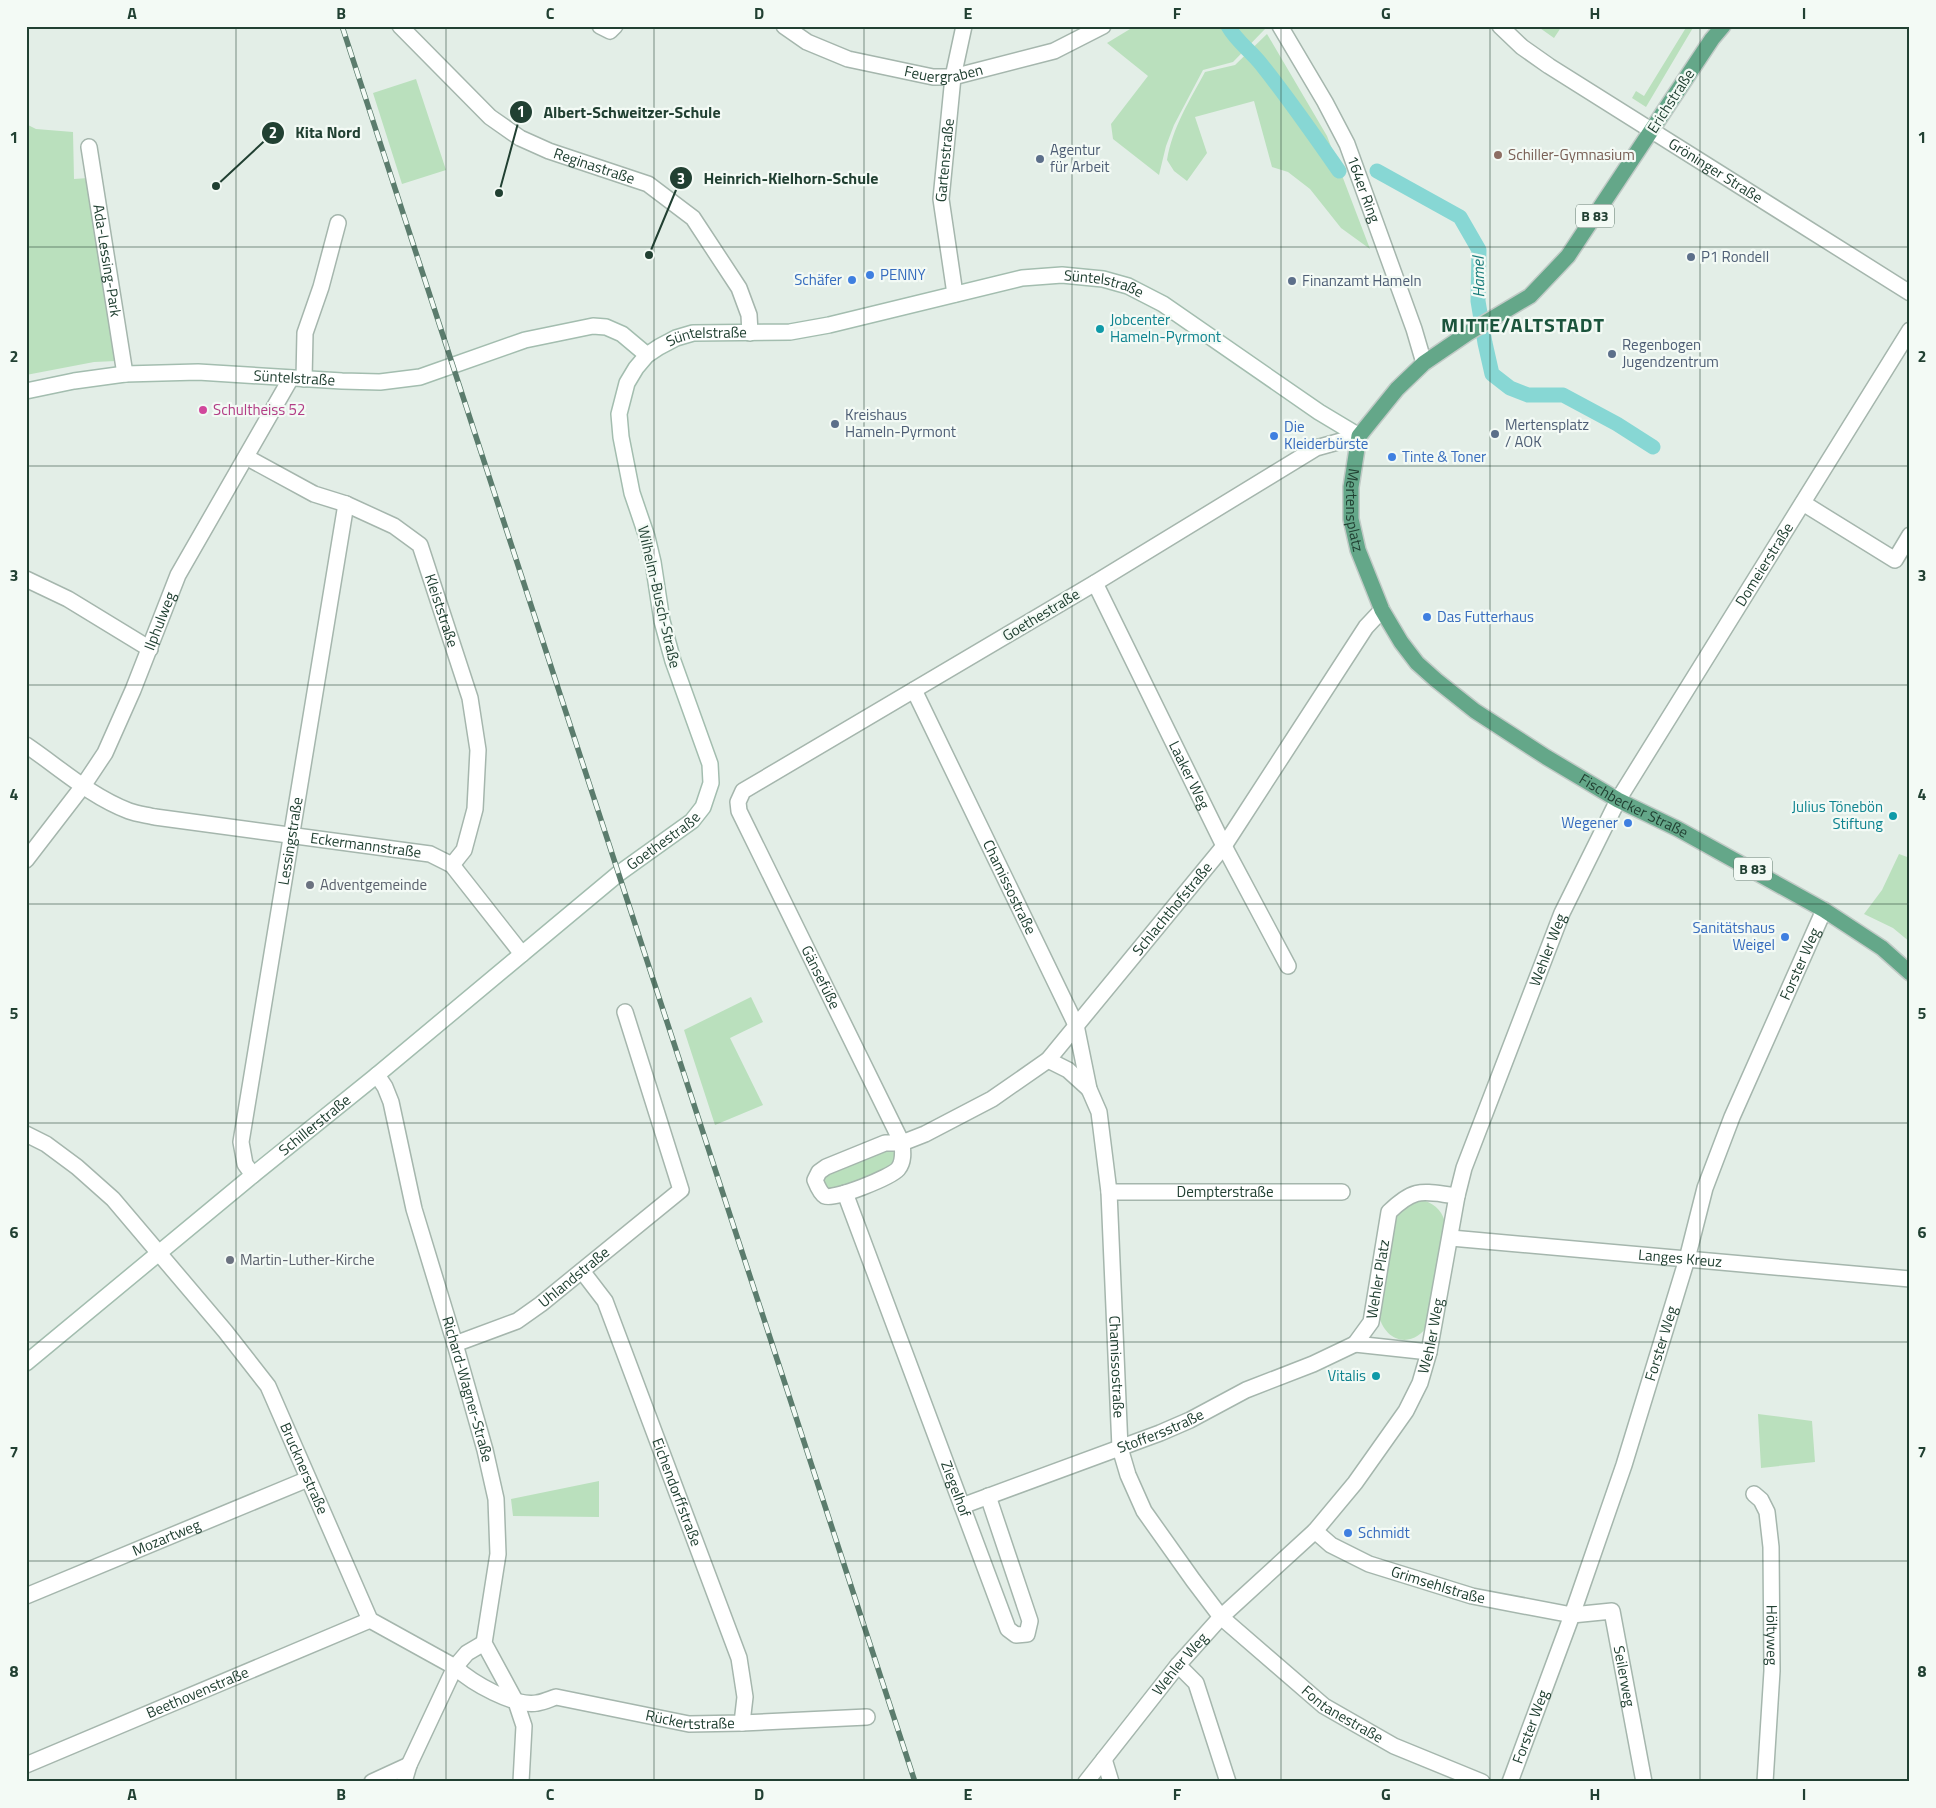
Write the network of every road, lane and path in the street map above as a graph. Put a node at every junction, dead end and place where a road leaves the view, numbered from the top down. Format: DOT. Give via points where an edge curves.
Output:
graph roads {
  1 [pos="400,26"];
  2 [pos="784,26"];
  3 [pos="964,26"];
  4 [pos="1103,26"];
  5 [pos="1280,26"];
  6 [pos="1500,26"];
  7 [pos="1723,26"];
  8 [pos="1713,33"];
  9 [pos="953,76"];
  10 [pos="1652,130"];
  11 [pos="89,147"];
  12 [pos="338,223"];
  13 [pos="955,294"];
  14 [pos="1910,294"];
  15 [pos="1910,330"];
  16 [pos="750,333"];
  17 [pos="648,355"];
  18 [pos="1424,363"];
  19 [pos="125,374"];
  20 [pos="297,378"];
  21 [pos="26,391"];
  22 [pos="1359,436"];
  23 [pos="246,457"];
  24 [pos="346,504"];
  25 [pos="1803,504"];
  26 [pos="1910,535"];
  27 [pos="26,579"];
  28 [pos="1095,583"];
  29 [pos="1382,610"];
  30 [pos="150,650"];
  31 [pos="914,690"];
  32 [pos="26,745"];
  33 [pos="711,783"];
  34 [pos="83,786"];
  35 [pos="1618,800"];
  36 [pos="739,811"];
  37 [pos="290,835"];
  38 [pos="1224,846"];
  39 [pos="26,860"];
  40 [pos="452,865"];
  41 [pos="601,888"];
  42 [pos="1824,910"];
  43 [pos="522,954"];
  44 [pos="1288,966"];
  45 [pos="1910,973"];
  46 [pos="625,1012"];
  47 [pos="1076,1025"];
  48 [pos="1048,1060"];
  49 [pos="377,1075"];
  50 [pos="1089,1089"];
  51 [pos="26,1134"];
  52 [pos="902,1143"];
  53 [pos="253,1175"];
  54 [pos="1108,1192"];
  55 [pos="1342,1192"];
  56 [pos="845,1193"];
  57 [pos="1457,1196"];
  58 [pos="1451,1238"];
  59 [pos="159,1253"];
  60 [pos="1687,1259"];
  61 [pos="582,1271"];
  62 [pos="1910,1280"];
  63 [pos="454,1344"];
  64 [pos="1355,1344"];
  65 [pos="1429,1352"];
  66 [pos="26,1363"];
  67 [pos="1120,1448"];
  68 [pos="308,1479"];
  69 [pos="1754,1494"];
  70 [pos="988,1496"];
  71 [pos="962,1506"];
  72 [pos="1315,1531"];
  73 [pos="26,1596"];
  74 [pos="1572,1615"];
  75 [pos="1221,1617"];
  76 [pos="370,1620"];
  77 [pos="484,1643"];
  78 [pos="1178,1665"];
  79 [pos="455,1667"];
  80 [pos="516,1702"];
  81 [pos="867,1717"];
  82 [pos="742,1723"];
  83 [pos="1104,1759"];
  84 [pos="26,1765"];
  85 [pos="409,1765"];
  86 [pos="372,1782"];
  87 [pos="404,1782"];
  88 [pos="521,1782"];
  89 [pos="1086,1782"];
  90 [pos="1111,1782"];
  91 [pos="1228,1782"];
  92 [pos="1482,1782"];
  93 [pos="1510,1782"];
  94 [pos="1644,1782"];
  95 [pos="1765,1782"];
  1 -- 16 [label="street, Reginastraße" via="490,117 520,138 648,184 693,218 739,288 750,315"];
  2 -- 9 [label="street, Feuergraben" via="807,42 848,59 933,76"];
  3 -- 9 [label="street, Gartenstraße"];
  4 -- 9 [label="street, Feuergraben" via="1054,51"];
  5 -- 18 [label="street, 164er Ring" via="1347,144"];
  6 -- 10 [label="street, Gröninger Straße" via="1549,66"];
  7 -- 8 [label="main road, Erichstraße / B 83"];
  8 -- 10 [label="main road, Erichstraße / B 83"];
  9 -- 13 [label="street, Gartenstraße" via="941,199"];
  10 -- 14 [label="street, Gröninger Straße"];
  10 -- 18 [label="main road, Erichstraße / B 83" via="1568,256 1530,296"];
  11 -- 19 [label="street, Ada-Lessing-Park"];
  12 -- 20 [label="street" via="305,333"];
  13 -- 16 [label="street, Süntelstraße" via="829,325 790,332"];
  13 -- 22 [label="street, Süntelstraße" via="1022,278 1062,275 1103,279 1128,286 1162,304"];
  15 -- 25 [label="street, Domeierstraße"];
  16 -- 17 [label="street, Süntelstraße" via="694,333 676,338"];
  17 -- 20 [label="street, Süntelstraße" via="622,334 593,326 525,340 420,377 380,382"];
  17 -- 33 [label="street, Wilhelm-Busch-Straße" via="627,384 619,414 621,437 632,492 653,562 662,621 710,764"];
  18 -- 22 [label="main road, B 83" via="1397,389"];
  19 -- 20 [label="street, Süntelstraße" via="198,372"];
  19 -- 21 [label="street, Süntelstraße"];
  20 -- 23 [label="street, Ilphulweg"];
  22 -- 28 [label="street, Goethestraße" via="1316,448"];
  22 -- 29 [label="main road, Mertensplatz / B 83" via="1351,487 1351,518 1358,550"];
  23 -- 24 [label="street, Kleiststraße" via="314,494"];
  23 -- 30 [label="street, Ilphulweg" via="178,575"];
  24 -- 37 [label="street, Lessingstraße"];
  24 -- 40 [label="street, Kleiststraße" via="394,526 420,545 470,698 478,750 475,809 464,850"];
  25 -- 26 [label="street" via="1895,560"];
  25 -- 35 [label="street, Domeierstraße"];
  27 -- 30 [label="street" via="68,599"];
  28 -- 31 [label="street, Goethestraße"];
  28 -- 38 [label="street, Laaker Weg"];
  29 -- 35 [label="main road, Fischbecker Straße / B 83" via="1417,663 1475,712"];
  29 -- 38 [label="street, Schlachthofstraße" via="1366,627"];
  30 -- 34 [label="street, Ilphulweg" via="104,753"];
  31 -- 36 [label="street, Goethestraße" via="743,791 738,802"];
  31 -- 47 [label="street, Chamissostraße"];
  32 -- 34 [label="street, Eckermannstraße"];
  33 -- 41 [label="street, Goethestraße" via="703,807 692,821"];
  34 -- 37 [label="street, Eckermannstraße" via="130,811 155,817"];
  34 -- 39 [label="street, Ilphulweg"];
  35 -- 42 [label="main road, Fischbecker Straße / B 83" via="1703,842"];
  35 -- 57 [label="street, Wehler Weg" via="1559,919 1474,1142"];
  36 -- 52 [label="street, Gänsefüße"];
  37 -- 40 [label="street, Eckermannstraße" via="430,854"];
  37 -- 53 [label="street, Lessingstraße" via="241,1142 245,1164"];
  38 -- 44 [label="street, Laaker Weg"];
  38 -- 47 [label="street, Schlachthofstraße"];
  40 -- 43 [label="street, Eckermannstraße"];
  41 -- 43 [label="street, Schillerstraße"];
  42 -- 45 [label="main road, Fischbecker Straße / B 83" via="1882,948"];
  42 -- 60 [label="street, Forster Weg" via="1729,1125 1705,1188"];
  43 -- 49 [label="street, Schillerstraße"];
  46 -- 61 [label="street, Uhlandstraße" via="681,1190"];
  47 -- 48 [label="street, Schlachthofstraße"];
  47 -- 50 [label="street, Chamissostraße"];
  48 -- 50 [label="street, Chamissostraße" via="1068,1070"];
  48 -- 52 [label="street, Schlachthofstraße" via="992,1099"];
  49 -- 53 [label="street, Schillerstraße"];
  49 -- 63 [label="street, Richard-Wagner-Straße" via="391,1102 414,1209"];
  50 -- 54 [label="street, Chamissostraße" via="1100,1112"];
  51 -- 59 [label="street, Brucknerstraße" via="77,1167 113,1199"];
  52 -- 56 [label="street" via="902,1159 896,1172"];
  52 -- 56 [label="street" via="885,1144 819,1172 815,1180 825,1196"];
  53 -- 59 [label="street, Schillerstraße"];
  54 -- 55 [label="street, Dempterstraße"];
  54 -- 67 [label="street, Chamissostraße"];
  56 -- 71 [label="street, Ziegelhof"];
  57 -- 58 [label="street, Wehler Weg"];
  57 -- 64 [label="street, Wehler Platz" via="1419,1191 1389,1212 1371,1322"];
  58 -- 60 [label="street, Langes Kreuz"];
  58 -- 65 [label="street, Wehler Weg"];
  59 -- 66 [label="street, Schillerstraße"];
  59 -- 68 [label="street, Brucknerstraße" via="268,1386"];
  60 -- 62 [label="street, Langes Kreuz"];
  60 -- 74 [label="street, Forster Weg" via="1624,1465"];
  61 -- 63 [label="street, Uhlandstraße" via="517,1321"];
  61 -- 82 [label="street, Eichendorffstraße" via="605,1301 739,1658 745,1698"];
  63 -- 77 [label="street, Richard-Wagner-Straße" via="496,1499 498,1554"];
  64 -- 65 [label="street"];
  64 -- 67 [label="street, Stoffersstraße" via="1246,1390 1190,1420"];
  65 -- 72 [label="street, Wehler Weg" via="1420,1383 1406,1411 1356,1483"];
  67 -- 70 [label="street, Stoffersstraße"];
  67 -- 75 [label="street, Chamissostraße" via="1144,1511"];
  68 -- 73 [label="street, Mozartweg"];
  68 -- 76 [label="street, Brucknerstraße"];
  69 -- 95 [label="street, Höltyweg" via="1767,1512 1771,1547 1772,1671"];
  70 -- 71 [label="street, Stoffersstraße"];
  70 -- 71 [label="street, Ziegelhof" via="1030,1622 1027,1634 1016,1635 1008,1629"];
  72 -- 74 [label="street, Grimsehlstraße" via="1331,1545 1368,1564 1472,1596"];
  72 -- 75 [label="street, Wehler Weg"];
  74 -- 93 [label="street, Forster Weg"];
  74 -- 94 [label="street, Seilerweg" via="1612,1611"];
  75 -- 78 [label="street, Wehler Weg"];
  75 -- 92 [label="street, Fontanestraße" via="1324,1706 1394,1746"];
  76 -- 79 [label="street"];
  76 -- 84 [label="street, Beethovenstraße"];
  77 -- 79 [label="street"];
  77 -- 80 [label="street"];
  78 -- 83 [label="street, Wehler Weg"];
  78 -- 91 [label="street" via="1196,1683"];
  79 -- 80 [label="street" via="466,1677"];
  79 -- 85 [label="street"];
  80 -- 82 [label="street, Rückertstraße" via="536,1703 556,1697 689,1724"];
  80 -- 88 [label="street" via="524,1726"];
  81 -- 82 [label="street, Rückertstraße"];
  83 -- 89 [label="street, Wehler Weg"];
  83 -- 90 [label="street"];
  85 -- 86 [label="street"];
  85 -- 87 [label="street"];
}
